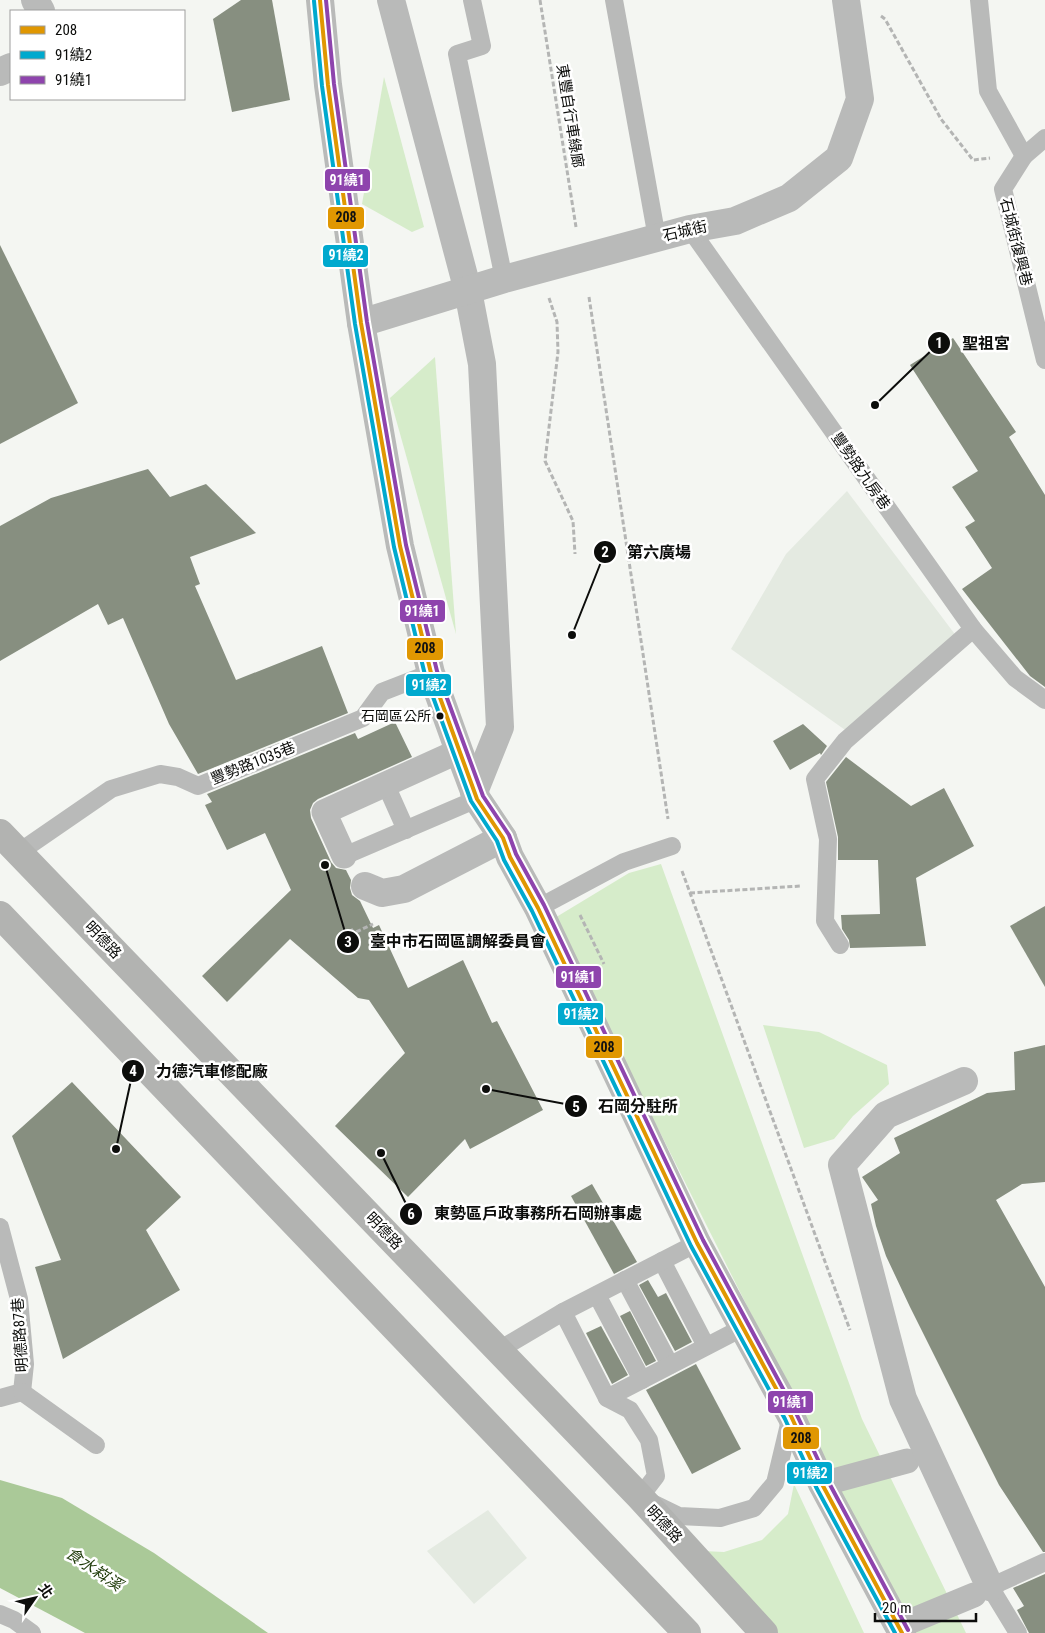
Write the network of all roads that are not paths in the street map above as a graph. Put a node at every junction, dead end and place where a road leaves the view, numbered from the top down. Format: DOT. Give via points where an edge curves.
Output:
graph roads {
  1 [pos="320,0"];
  2 [pos="391,0"];
  3 [pos="472,0"];
  4 [pos="614,0"];
  5 [pos="846,0"];
  6 [pos="980,0"];
  7 [pos="1045,138"];
  8 [pos="1024,156"];
  9 [pos="690,229"];
  10 [pos="657,238"];
  11 [pos="504,279"];
  12 [pos="468,291"];
  13 [pos="361,323"];
  14 [pos="1045,360"];
  15 [pos="973,629"];
  16 [pos="431,673"];
  17 [pos="1045,700"];
  18 [pos="459,751"];
  19 [pos="386,785"];
  20 [pos="476,795"];
  21 [pos="406,830"];
  22 [pos="503,838"];
  23 [pos="9,843"];
  24 [pos="672,846"];
  25 [pos="344,856"];
  26 [pos="365,886"];
  27 [pos="538,908"];
  28 [pos="0,915"];
  29 [pos="840,945"];
  30 [pos="964,1082"];
  31 [pos="0,1227"];
  32 [pos="697,1243"];
  33 [pos="662,1261"];
  34 [pos="630,1278"];
  35 [pos="592,1297"];
  36 [pos="563,1312"];
  37 [pos="744,1327"];
  38 [pos="706,1346"];
  39 [pos="499,1350"];
  40 [pos="675,1363"];
  41 [pos="637,1382"];
  42 [pos="22,1392"];
  43 [pos="0,1398"];
  44 [pos="608,1398"];
  45 [pos="791,1416"];
  46 [pos="96,1445"];
  47 [pos="918,1467"];
  48 [pos="822,1484"];
  49 [pos="640,1498"];
  50 [pos="1045,1562"];
  51 [pos="982,1591"];
  52 [pos="0,1614"];
  53 [pos="900,1630"];
  54 [pos="32,1633"];
  55 [pos="687,1633"];
  56 [pos="764,1633"];
  57 [pos="1018,1633"];
  1 -- 13 [label="street" via="328,85"];
  2 -- 12 [label="street"];
  3 -- 11 [label="lane" via="482,46 458,54"];
  4 -- 10 [label="lane"];
  5 -- 9 [label="street, 石城街" via="860,99 839,158 789,198 735,221"];
  6 -- 8 [label="lane" via="988,92"];
  7 -- 8 [label="lane, 石城街復興巷"];
  8 -- 14 [label="lane, 石城街復興巷" via="1004,188"];
  9 -- 10 [label="street, 石城街"];
  9 -- 15 [label="lane, 豐勢路九房巷"];
  10 -- 11 [label="street, 石城街"];
  11 -- 12 [label="street, 石城街"];
  12 -- 13 [label="street, 石城街"];
  12 -- 20 [label="street" via="482,364 500,727"];
  13 -- 16 [label="street" via="400,546"];
  15 -- 17 [label="lane, 豐勢路九房巷" via="1015,678"];
  15 -- 29 [label="lane" via="845,742 815,779 828,840 826,921"];
  16 -- 18 [label="street"];
  16 -- 23 [label="lane, 豐勢路1035巷" via="382,692 363,718 198,786 178,776 160,774 111,789"];
  18 -- 19 [label="street"];
  18 -- 20 [label="street"];
  19 -- 21 [label="lane"];
  19 -- 25 [label="street" via="324,812"];
  20 -- 21 [label="lane"];
  20 -- 22 [label="street"];
  21 -- 25 [label="lane"];
  22 -- 26 [label="street" via="404,888 382,893"];
  22 -- 27 [label="street"];
  23 -- 39 [label="main road, 明德路"];
  24 -- 27 [label="lane" via="624,862"];
  27 -- 32 [label="street"];
  28 -- 55 [label="main road"];
  30 -- 47 [label="street" via="886,1115 842,1165"];
  31 -- 42 [label="lane, 明德路87巷" via="19,1299 24,1364"];
  32 -- 33 [label="lane"];
  32 -- 37 [label="street"];
  33 -- 34 [label="lane"];
  33 -- 38 [label="lane"];
  34 -- 35 [label="lane"];
  34 -- 40 [label="lane"];
  35 -- 36 [label="lane"];
  35 -- 41 [label="lane"];
  36 -- 39 [label="lane"];
  36 -- 44 [label="lane"];
  37 -- 38 [label="lane"];
  37 -- 45 [label="street"];
  38 -- 40 [label="lane"];
  39 -- 49 [label="main road, 明德路"];
  40 -- 41 [label="lane"];
  41 -- 44 [label="lane"];
  42 -- 43 [label="lane, 明德路87巷"];
  42 -- 46 [label="lane"];
  44 -- 49 [label="lane" via="630,1410 649,1440 656,1476"];
  45 -- 48 [label="street"];
  45 -- 49 [label="lane" via="775,1483 754,1508 720,1518 679,1516"];
  47 -- 48 [label="street"];
  47 -- 51 [label="street"];
  48 -- 53 [label="street"];
  49 -- 56 [label="main road, 明德路"];
  50 -- 51 [label="lane"];
  51 -- 53 [label="street"];
  51 -- 57 [label="lane"];
  52 -- 54 [label="lane"];
}
